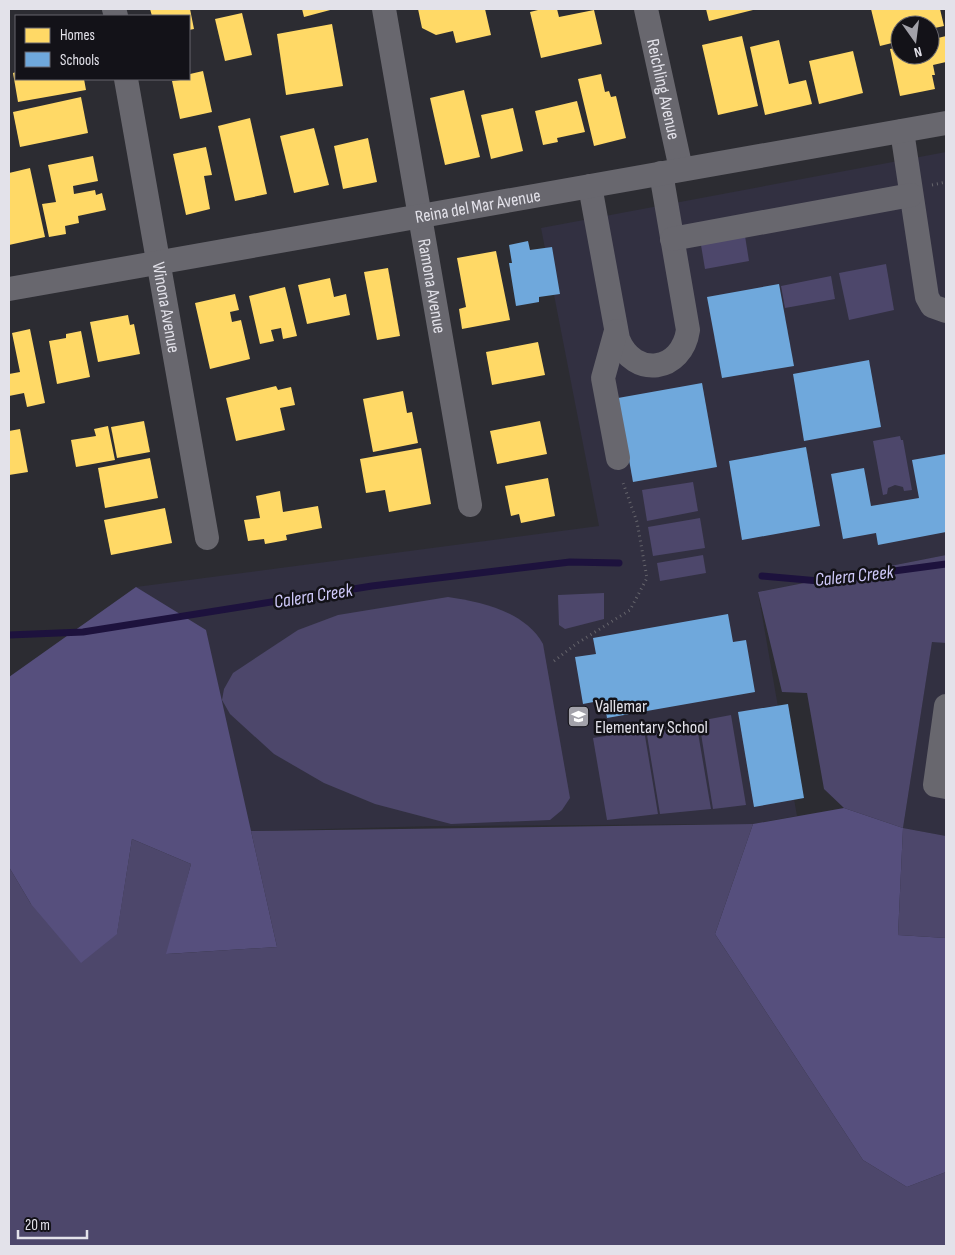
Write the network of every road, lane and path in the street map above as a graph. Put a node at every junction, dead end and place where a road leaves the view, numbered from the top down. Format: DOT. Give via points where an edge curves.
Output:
graph roads {
  1 [pos="384,9"];
  2 [pos="646,9"];
  3 [pos="126,80"];
  4 [pos="946,123"];
  5 [pos="902,131"];
  6 [pos="671,171"];
  7 [pos="590,186"];
  8 [pos="911,195"];
  9 [pos="419,216"];
  10 [pos="672,239"];
  11 [pos="157,262"];
  12 [pos="9,289"];
  13 [pos="946,311"];
  14 [pos="616,331"];
  15 [pos="618,458"];
  16 [pos="470,505"];
  17 [pos="207,538"];
  18 [pos="554,661"];
  19 [pos="946,706"];
  20 [pos="946,787"];
  1 -- 9 [label="street, Ramona Avenue"];
  2 -- 6 [label="street, Reichling Avenue"];
  3 -- 11 [label="street, Winona Avenue"];
  4 -- 5 [label="street, Reina del Mar Avenue"];
  5 -- 6 [label="street, Reina del Mar Avenue"];
  5 -- 8 [label="street"];
  6 -- 7 [label="street, Reina del Mar Avenue"];
  6 -- 10 [label="street, Reichling Avenue"];
  7 -- 9 [label="street, Reina del Mar Avenue"];
  7 -- 14 [label="street"];
  8 -- 10 [label="street"];
  8 -- 13 [label="street" via="927,296 932,306"];
  9 -- 11 [label="street, Reina del Mar Avenue"];
  9 -- 16 [label="street, Ramona Avenue"];
  10 -- 14 [label="street, Reichling Avenue" via="688,330 680,352 657,365 638,363 625,353"];
  11 -- 12 [label="street, Reina del Mar Avenue"];
  11 -- 17 [label="street, Winona Avenue"];
  14 -- 15 [label="street" via="603,378"];
  15 -- 18 [label="path" via="622,484 637,522 647,578 630,610"];
  19 -- 20 [label="street" via="936,785"];
}
